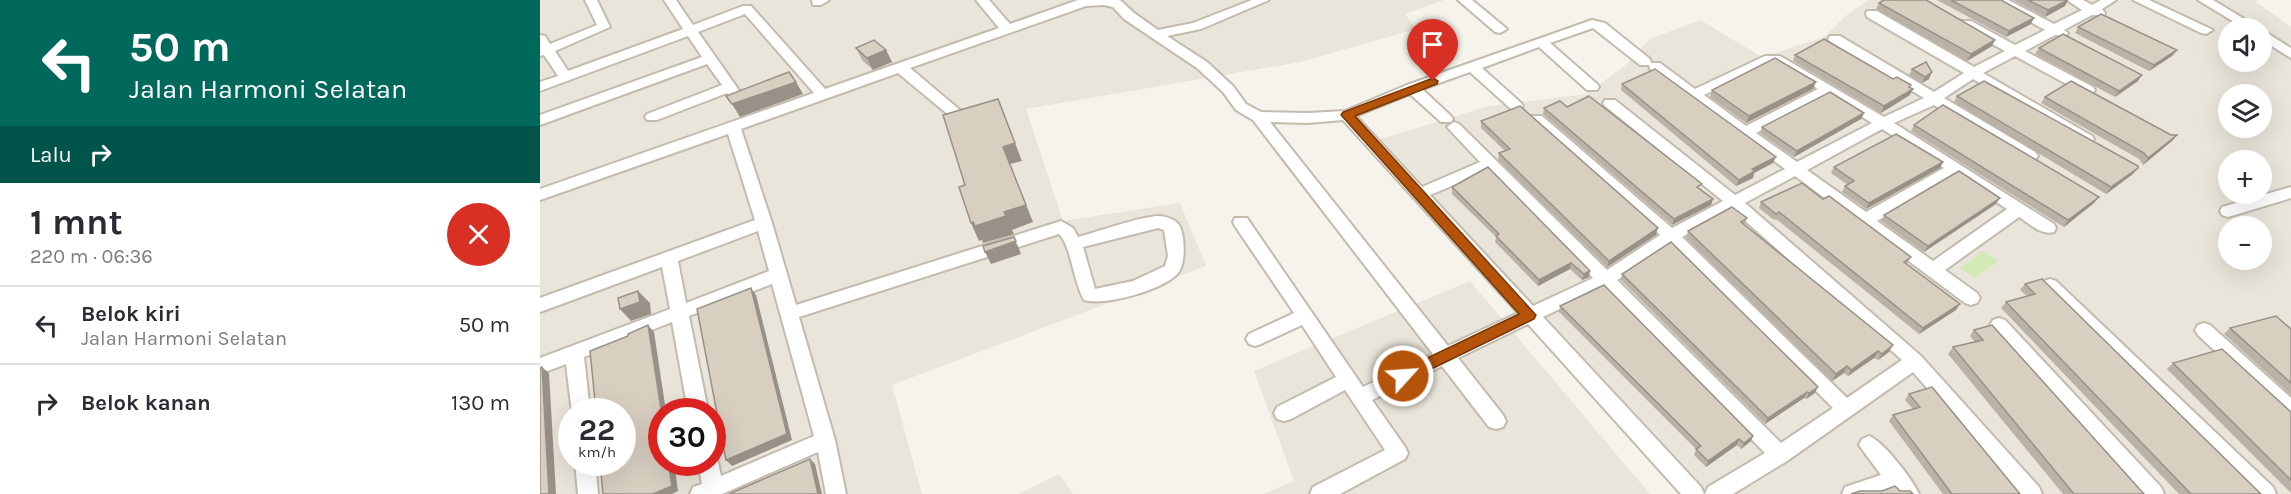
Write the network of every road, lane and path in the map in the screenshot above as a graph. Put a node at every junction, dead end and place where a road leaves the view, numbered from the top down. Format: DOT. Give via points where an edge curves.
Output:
graph roads {
  1 [pos="591,0"];
  2 [pos="670,0"];
  3 [pos="982,0"];
  4 [pos="1263,0"];
  5 [pos="1464,0"];
  6 [pos="1998,0"];
  7 [pos="2073,0"];
  8 [pos="2110,0"];
  9 [pos="2139,0"];
  10 [pos="2204,0"];
  11 [pos="1116,3"];
  12 [pos="743,4"];
  13 [pos="2092,9"];
  14 [pos="1872,14"];
  15 [pos="1954,17"];
  16 [pos="2236,18"];
  17 [pos="2112,20"];
  18 [pos="1500,29"];
  19 [pos="2054,29"];
  20 [pos="689,30"];
  21 [pos="1008,30"];
  22 [pos="2206,30"];
  23 [pos="1156,34"];
  24 [pos="1835,39"];
  25 [pos="2075,40"];
  26 [pos="1540,41"];
  27 [pos="2272,41"];
  28 [pos="543,47"];
  29 [pos="2015,51"];
  30 [pos="2291,54"];
  31 [pos="710,59"];
  32 [pos="900,67"];
  33 [pos="1474,68"];
  34 [pos="1973,73"];
  35 [pos="566,78"];
  36 [pos="540,87"];
  37 [pos="1592,87"];
  38 [pos="1412,88"];
  39 [pos="1828,90"];
  40 [pos="823,95"];
  41 [pos="1694,95"];
  42 [pos="2096,95"];
  43 [pos="1934,99"];
  44 [pos="1610,103"];
  45 [pos="1516,106"];
  46 [pos="1347,115"];
  47 [pos="652,117"];
  48 [pos="1258,117"];
  49 [pos="962,119"];
  50 [pos="1537,119"];
  51 [pos="540,120"];
  52 [pos="1883,123"];
  53 [pos="733,128"];
  54 [pos="1745,132"];
  55 [pos="2103,148"];
  56 [pos="1490,164"];
  57 [pos="2046,166"];
  58 [pos="1956,168"];
  59 [pos="1796,170"];
  60 [pos="2291,192"];
  61 [pos="1421,193"];
  62 [pos="540,195"];
  63 [pos="1734,202"];
  64 [pos="2018,208"];
  65 [pos="2228,211"];
  66 [pos="1865,220"];
  67 [pos="1241,222"];
  68 [pos="764,223"];
  69 [pos="2048,228"];
  70 [pos="1671,236"];
  71 [pos="1073,244"];
  72 [pos="669,259"];
  73 [pos="1932,270"];
  74 [pos="777,275"];
  75 [pos="1606,279"];
  76 [pos="2050,286"];
  77 [pos="1971,298"];
  78 [pos="540,305"];
  79 [pos="679,312"];
  80 [pos="789,314"];
  81 [pos="1529,315"];
  82 [pos="1305,316"];
  83 [pos="1999,325"];
  84 [pos="2204,330"];
  85 [pos="1255,339"];
  86 [pos="574,353"];
  87 [pos="1446,355"];
  88 [pos="1915,361"];
  89 [pos="540,366"];
  90 [pos="1348,380"];
  91 [pos="1360,397"];
  92 [pos="579,398"];
  93 [pos="696,398"];
  94 [pos="1846,409"];
  95 [pos="2291,410"];
  96 [pos="1284,413"];
  97 [pos="1496,421"];
  98 [pos="825,440"];
  99 [pos="1869,445"];
  100 [pos="1780,454"];
  101 [pos="586,476"];
  102 [pos="708,476"];
  103 [pos="1903,486"];
  104 [pos="707,491"];
  105 [pos="588,494"];
  106 [pos="836,494"];
  107 [pos="1320,494"];
  108 [pos="1694,494"];
  109 [pos="1715,494"];
  110 [pos="1852,494"];
  111 [pos="2032,494"];
  112 [pos="2154,494"];
  113 [pos="2266,494"];
  1 -- 28 [label="street" via="604,27"];
  2 -- 20 [label="street"];
  3 -- 21 [label="street"];
  4 -- 23 [label="street" via="1196,26"];
  5 -- 18 [label="street"];
  6 -- 19 [label="street"];
  7 -- 13 [label="street"];
  8 -- 13 [label="street"];
  9 -- 22 [label="street"];
  10 -- 16 [label="street"];
  11 -- 21 [label="street" via="1084,2"];
  11 -- 23 [label="street"];
  12 -- 20 [label="street"];
  12 -- 40 [label="street"];
  13 -- 17 [label="street"];
  13 -- 19 [label="street"];
  14 -- 34 [label="street"];
  15 -- 29 [label="street"];
  19 -- 25 [label="street"];
  19 -- 29 [label="street"];
  20 -- 31 [label="street"];
  20 -- 35 [label="street"];
  21 -- 32 [label="street"];
  23 -- 48 [label="street" via="1202,65 1241,107"];
  24 -- 43 [label="street"];
  26 -- 33 [label="street"];
  26 -- 37 [label="street"];
  26 -- 41 [label="street" via="1593,24 1600,26"];
  27 -- 30 [label="street"];
  28 -- 35 [label="street"];
  29 -- 34 [label="street"];
  29 -- 42 [label="street"];
  31 -- 47 [label="street" via="734,93"];
  31 -- 51 [label="street"];
  32 -- 40 [label="street"];
  32 -- 49 [label="street"];
  33 -- 38 [label="street"];
  33 -- 45 [label="street"];
  34 -- 43 [label="street"];
  34 -- 55 [label="street"];
  35 -- 36 [label="street"];
  38 -- 46 [label="street"];
  38 -- 56 [label="street"];
  39 -- 41 [label="street" via="1785,62 1770,58"];
  39 -- 52 [label="street"];
  39 -- 54 [label="street"];
  40 -- 53 [label="street"];
  41 -- 54 [label="street"];
  43 -- 52 [label="street"];
  43 -- 57 [label="street"];
  44 -- 63 [label="street"];
  46 -- 48 [label="street"];
  46 -- 61 [label="street"];
  48 -- 87 [label="street"];
  50 -- 70 [label="street"];
  52 -- 58 [label="street"];
  52 -- 59 [label="street"];
  53 -- 62 [label="street"];
  53 -- 68 [label="street"];
  54 -- 59 [label="street"];
  56 -- 61 [label="street"];
  56 -- 75 [label="street"];
  58 -- 64 [label="street"];
  58 -- 66 [label="street"];
  59 -- 63 [label="street"];
  59 -- 66 [label="street"];
  60 -- 65 [label="street"];
  61 -- 81 [label="street"];
  63 -- 70 [label="street"];
  63 -- 88 [label="street"];
  64 -- 69 [label="street"];
  64 -- 73 [label="street"];
  66 -- 73 [label="street"];
  67 -- 82 [label="street"];
  68 -- 72 [label="street"];
  68 -- 74 [label="street"];
  70 -- 75 [label="street"];
  70 -- 94 [label="street"];
  71 -- 71 [label="street" via="1085,289 1098,298 1169,274 1175,265 1172,227 1166,223"];
  71 -- 80 [label="street" via="1061,227"];
  72 -- 78 [label="street"];
  72 -- 79 [label="street"];
  73 -- 77 [label="street"];
  74 -- 79 [label="street"];
  74 -- 80 [label="street"];
  75 -- 81 [label="street"];
  75 -- 100 [label="street"];
  76 -- 113 [label="street"];
  79 -- 86 [label="street"];
  79 -- 93 [label="street"];
  80 -- 98 [label="street"];
  81 -- 87 [label="street"];
  81 -- 108 [label="street"];
  82 -- 85 [label="street"];
  82 -- 90 [label="street"];
  83 -- 112 [label="street"];
  84 -- 95 [label="street"];
  86 -- 89 [label="street"];
  86 -- 92 [label="street"];
  87 -- 91 [label="street"];
  87 -- 97 [label="street"];
  88 -- 94 [label="street"];
  88 -- 111 [label="street"];
  90 -- 91 [label="street"];
  90 -- 96 [label="street"];
  91 -- 107 [label="street" via="1398,453"];
  94 -- 100 [label="street"];
  98 -- 104 [label="street"];
  98 -- 106 [label="street"];
  99 -- 103 [label="street"];
  100 -- 109 [label="street"];
  101 -- 105 [label="street"];
  102 -- 104 [label="street"];
  103 -- 110 [label="street"];
}
